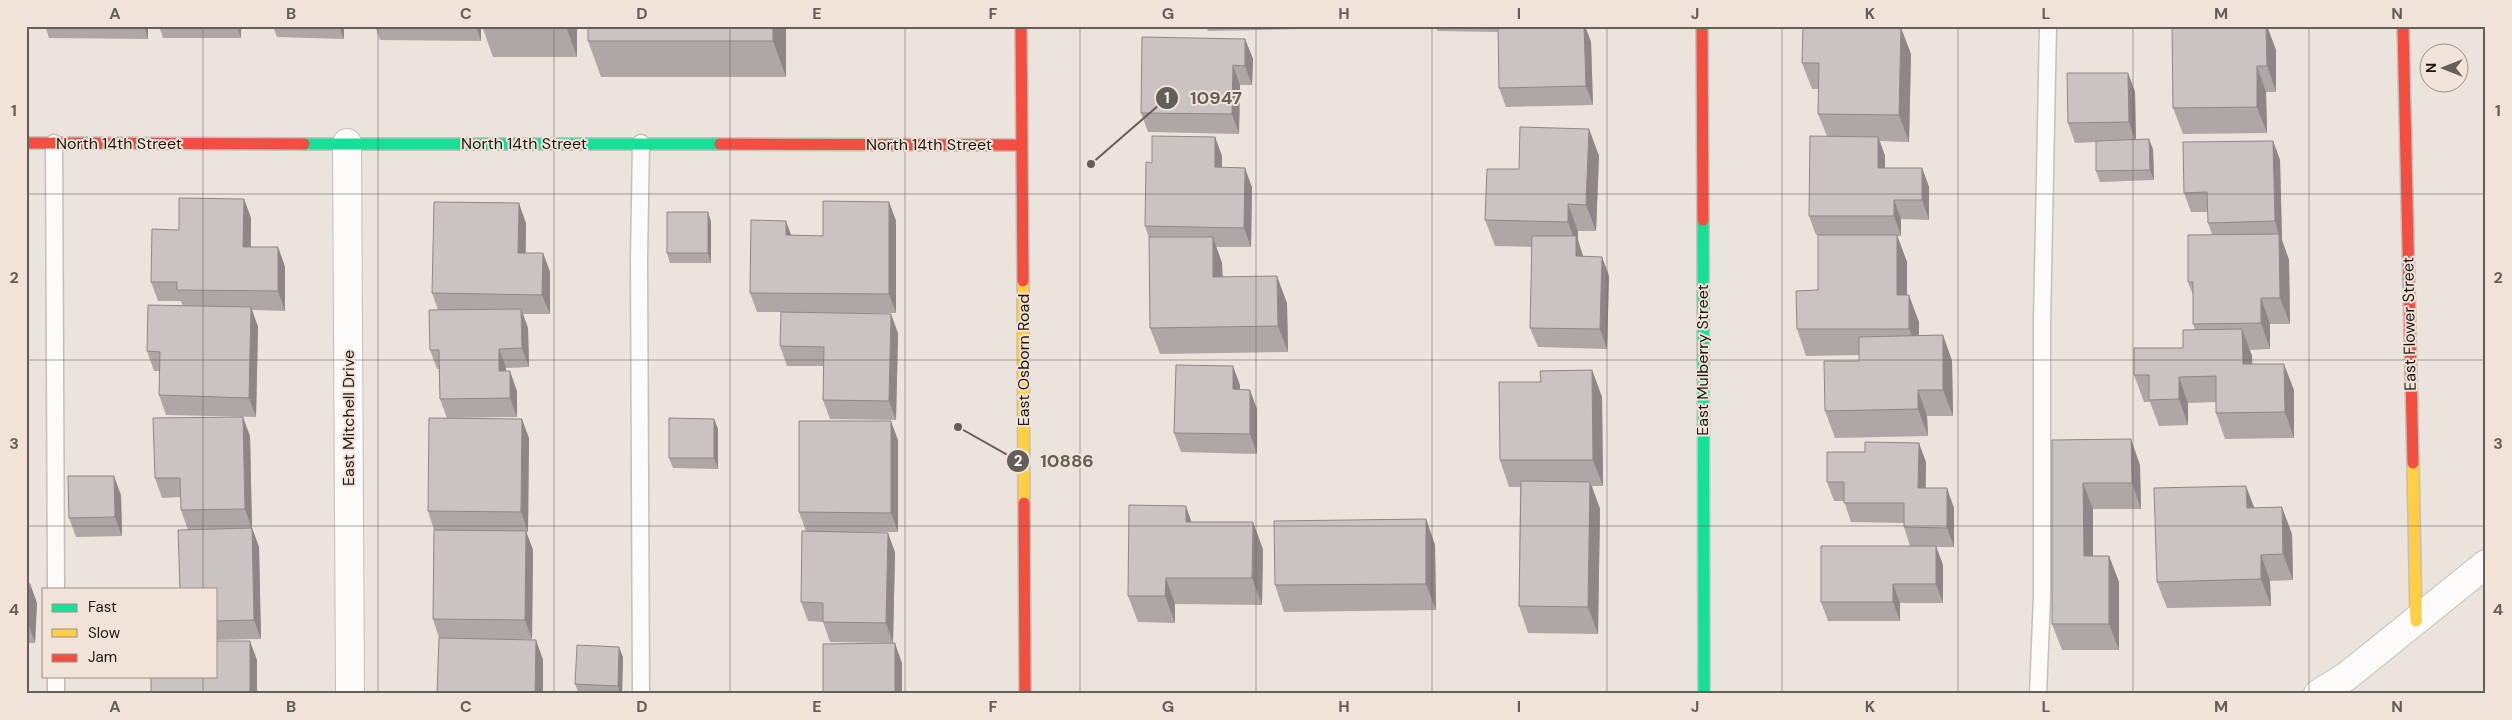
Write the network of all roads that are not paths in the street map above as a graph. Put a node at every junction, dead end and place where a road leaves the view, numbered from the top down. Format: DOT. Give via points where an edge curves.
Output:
graph roads {
  1 [pos="1021,26"];
  2 [pos="1702,26"];
  3 [pos="2048,26"];
  4 [pos="2404,26"];
  5 [pos="26,143"];
  6 [pos="54,143"];
  7 [pos="346,143"];
  8 [pos="641,143"];
  9 [pos="1021,145"];
  10 [pos="2486,564"];
  11 [pos="56,588"];
  12 [pos="2416,621"];
  13 [pos="56,678"];
  14 [pos="56,694"];
  15 [pos="350,694"];
  16 [pos="641,694"];
  17 [pos="1025,694"];
  18 [pos="1704,694"];
  19 [pos="2038,694"];
  20 [pos="2318,694"];
  1 -- 9 [label="street, East Osborn Road"];
  2 -- 18 [label="street, East Mulberry Street"];
  3 -- 19 [label="lane" via="2042,322 2042,596"];
  4 -- 12 [label="street, East Flower Street"];
  5 -- 6 [label="street, North 14th Street"];
  6 -- 7 [label="street, North 14th Street"];
  6 -- 11 [label="lane"];
  7 -- 8 [label="street, North 14th Street"];
  7 -- 15 [label="street, East Mitchell Drive"];
  8 -- 9 [label="street, North 14th Street"];
  8 -- 16 [label="lane"];
  9 -- 17 [label="street, East Osborn Road"];
  10 -- 12 [label="street"];
  12 -- 20 [label="street" via="2348,676"];
  13 -- 14 [label="lane"];
}
